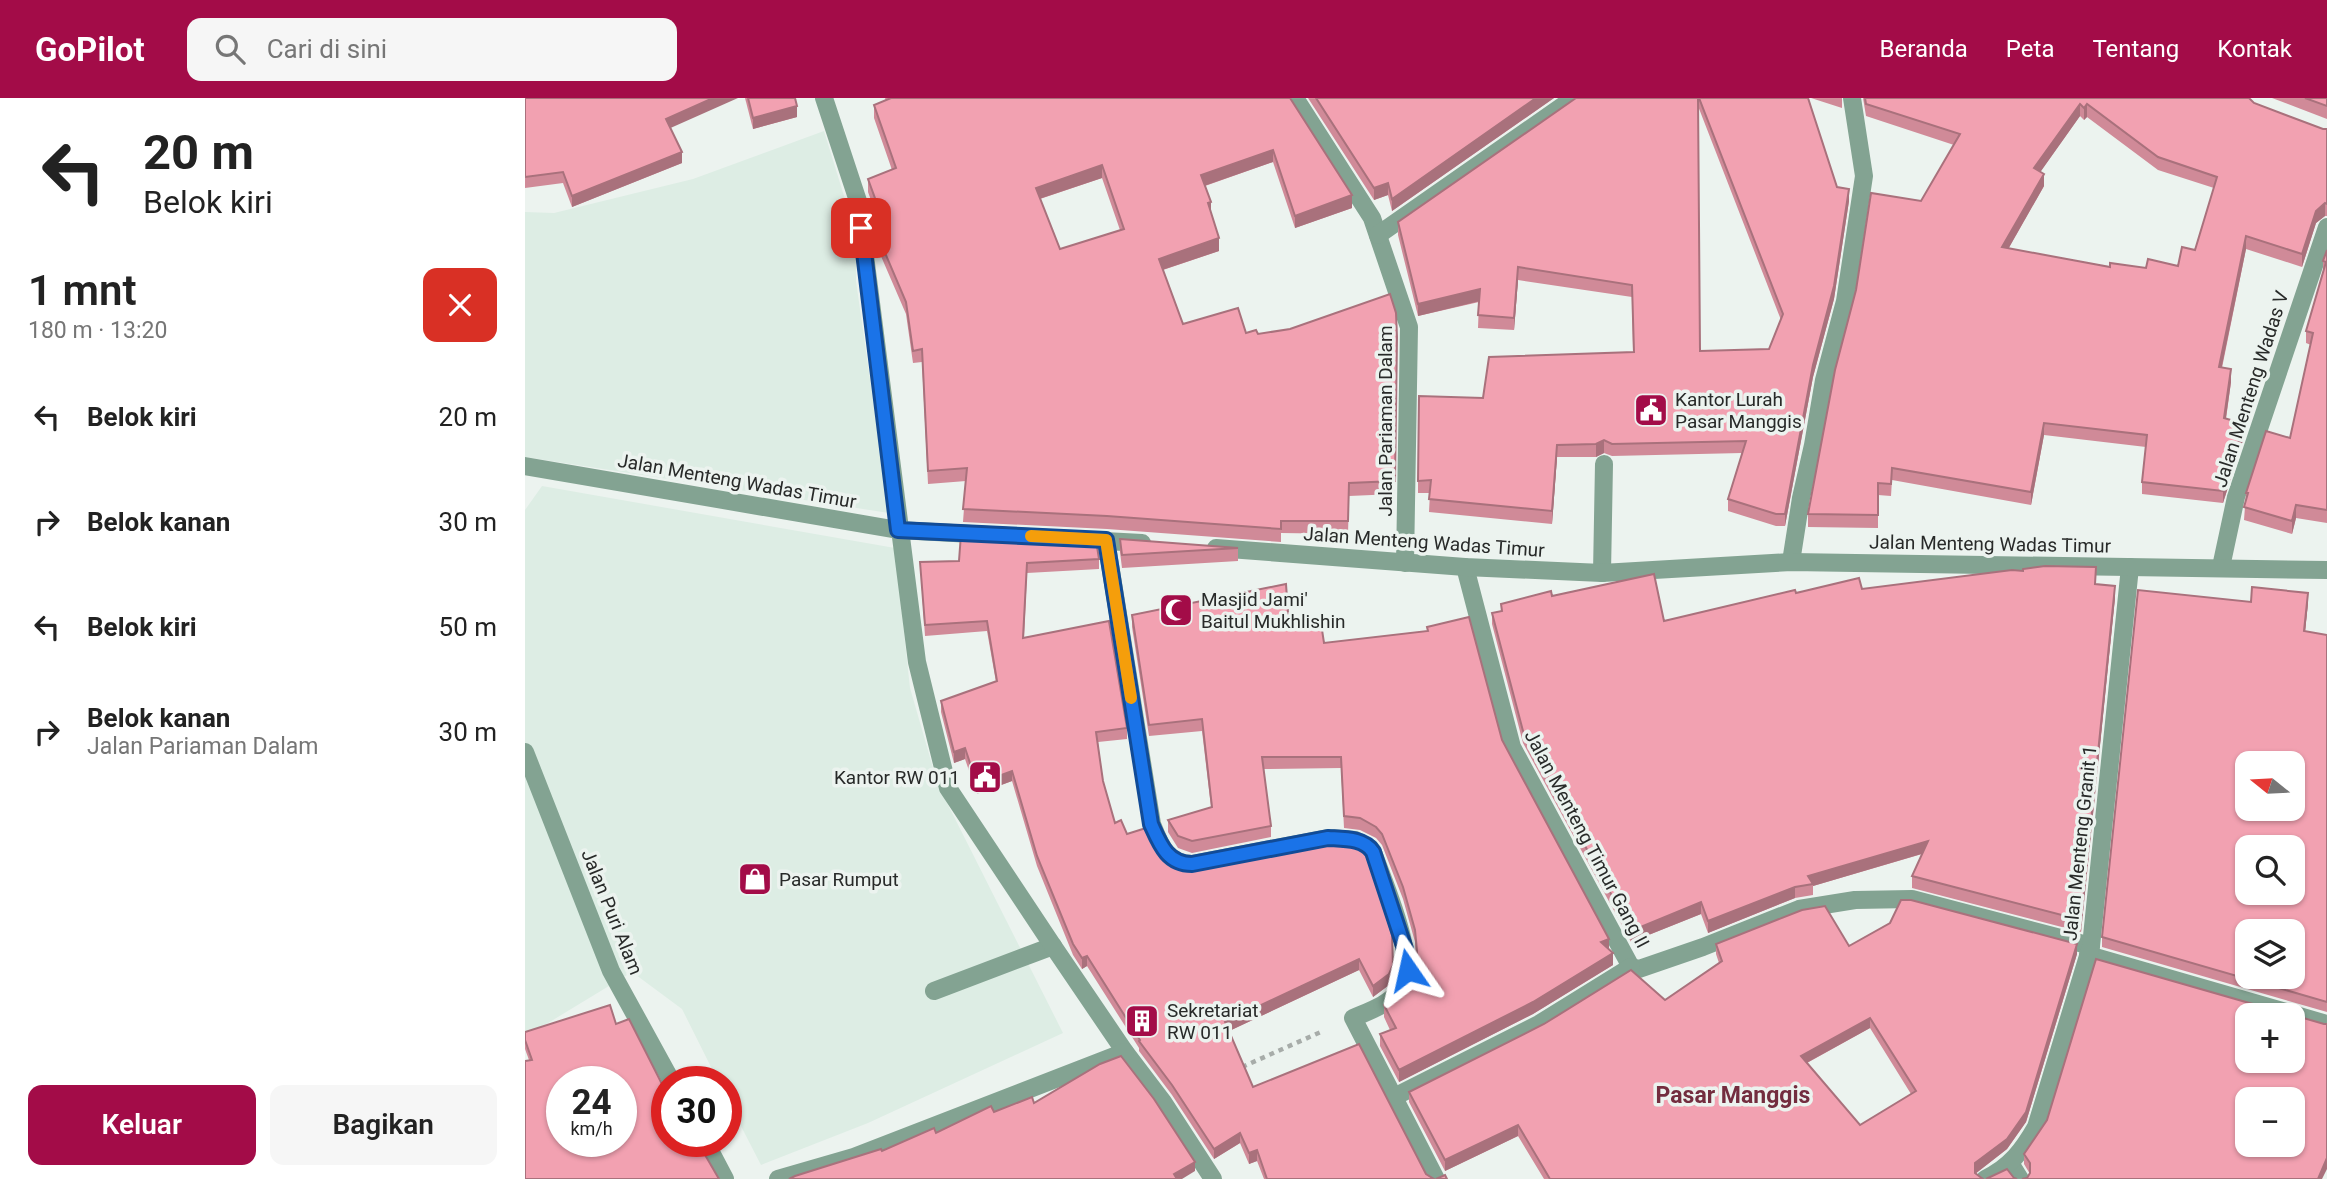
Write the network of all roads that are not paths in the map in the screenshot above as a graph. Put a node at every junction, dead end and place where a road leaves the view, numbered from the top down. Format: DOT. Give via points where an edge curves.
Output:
graph roads {
  1 [pos="824,98"];
  2 [pos="1295,98"];
  3 [pos="1574,98"];
  4 [pos="1852,98"];
  5 [pos="2327,227"];
  6 [pos="1378,235"];
  7 [pos="1604,464"];
  8 [pos="526,468"];
  9 [pos="898,530"];
  10 [pos="1106,540"];
  11 [pos="1160,544"];
  12 [pos="1201,547"];
  13 [pos="1791,562"];
  14 [pos="1405,563"];
  15 [pos="2130,567"];
  16 [pos="2221,567"];
  17 [pos="1465,568"];
  18 [pos="2327,570"];
  19 [pos="1602,573"];
  20 [pos="525,752"];
  21 [pos="1053,946"];
  22 [pos="2089,951"];
  23 [pos="1630,967"];
  24 [pos="934,990"];
  25 [pos="2327,1024"];
  26 [pos="1125,1052"];
  27 [pos="663,1066"];
  28 [pos="1394,1097"];
  29 [pos="714,1157"];
  30 [pos="2015,1171"];
  31 [pos="726,1179"];
  32 [pos="778,1179"];
  33 [pos="1213,1179"];
  34 [pos="1436,1179"];
  35 [pos="1985,1179"];
  1 -- 9 [label="street" via="858,201"];
  2 -- 6 [label="street, Jalan Pariaman Dalam" via="1372,218"];
  3 -- 6 [label="street"];
  4 -- 13 [label="street" via="1864,176 1845,301 1824,380"];
  5 -- 16 [label="street, Jalan Menteng Wadas V" via="2236,497"];
  6 -- 14 [label="street, Jalan Pariaman Dalam" via="1409,327"];
  7 -- 19 [label="street"];
  8 -- 9 [label="street, Jalan Menteng Wadas Timur"];
  9 -- 10 [label="street, Jalan Menteng Wadas Timur"];
  9 -- 21 [label="street" via="917,662 948,788"];
  10 -- 11 [label="street, Jalan Menteng Wadas Timur"];
  10 -- 28 [label="street" via="1151,824 1171,858 1192,864 1328,838 1355,840 1370,848 1408,970 1392,998 1353,1018"];
  12 -- 14 [label="street, Jalan Menteng Wadas Timur"];
  13 -- 15 [label="street, Jalan Menteng Wadas Timur"];
  13 -- 19 [label="street, Jalan Menteng Wadas Timur"];
  14 -- 17 [label="street, Jalan Menteng Wadas Timur"];
  15 -- 16 [label="street, Jalan Menteng Wadas Timur"];
  15 -- 22 [label="street, Jalan Menteng Granit 1"];
  16 -- 18 [label="street, Jalan Menteng Wadas Timur"];
  17 -- 19 [label="street, Jalan Menteng Wadas Timur"];
  17 -- 23 [label="street, Jalan Menteng Timur Gang II" via="1512,747"];
  20 -- 27 [label="street, Jalan Puri Alam" via="611,971"];
  21 -- 24 [label="street"];
  21 -- 26 [label="street"];
  22 -- 23 [label="street" via="1912,899 1855,900 1799,909 1639,969"];
  22 -- 25 [label="street"];
  22 -- 30 [label="street, Jalan Menteng Granit 1" via="2036,1127"];
  23 -- 28 [label="street" via="1539,1024"];
  26 -- 32 [label="street" via="854,1157"];
  26 -- 33 [label="street"];
  28 -- 34 [label="street"];
  29 -- 31 [label="street"];
  30 -- 35 [label="street, Jalan Menteng Granit 1"];
}
